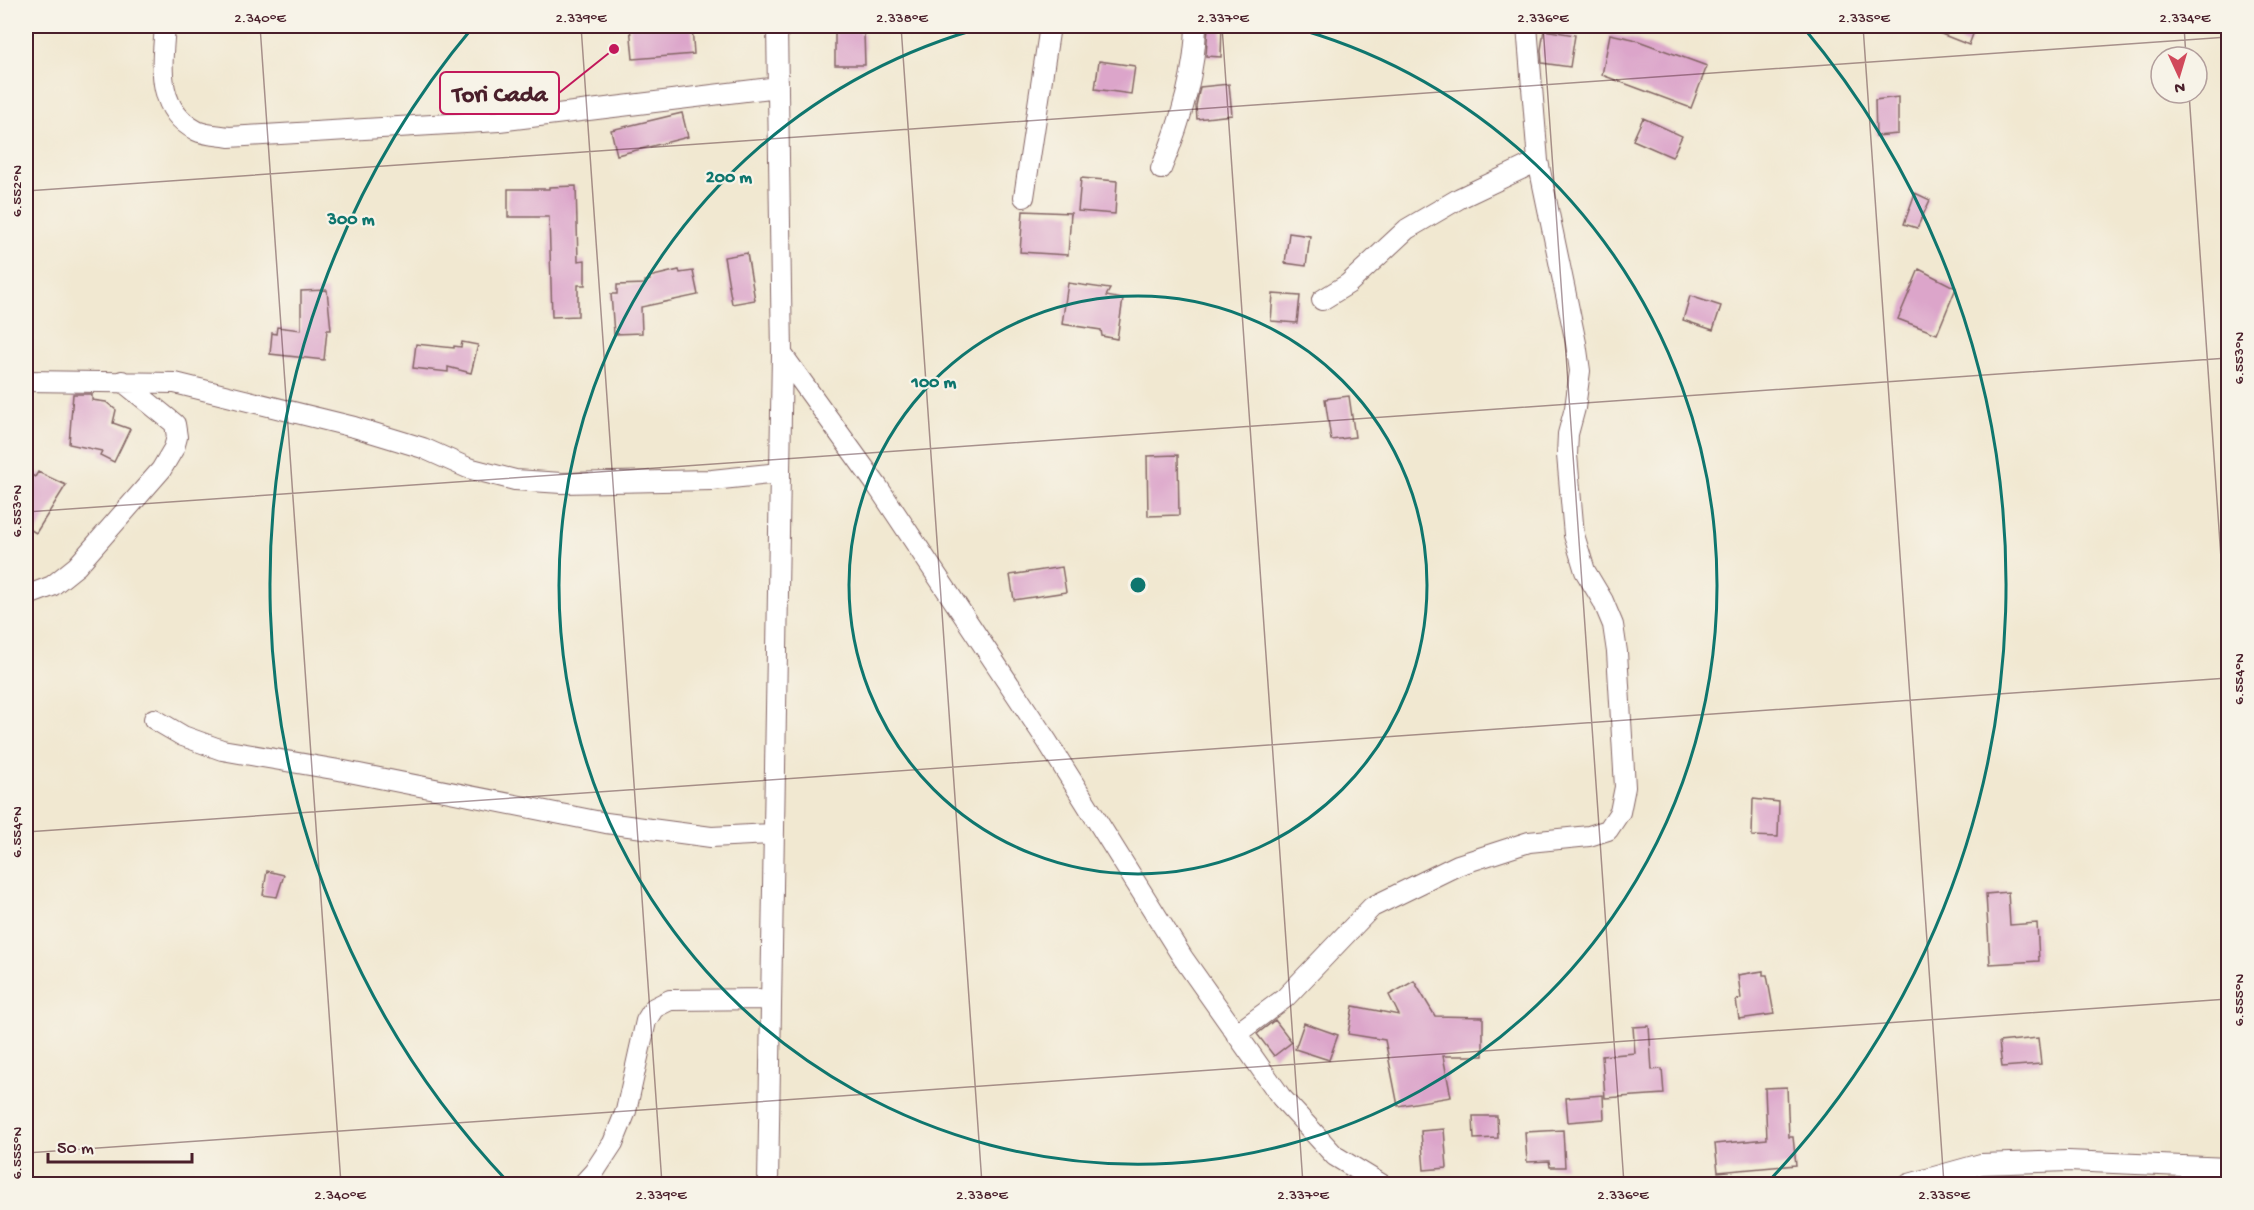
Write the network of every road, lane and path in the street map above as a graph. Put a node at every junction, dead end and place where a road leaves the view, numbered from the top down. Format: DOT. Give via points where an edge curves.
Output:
graph roads {
  1 [pos="165,26"];
  2 [pos="777,26"];
  3 [pos="1050,26"];
  4 [pos="1196,26"];
  5 [pos="1527,26"];
  6 [pos="778,87"];
  7 [pos="1538,161"];
  8 [pos="1161,170"];
  9 [pos="1024,197"];
  10 [pos="1322,300"];
  11 [pos="782,354"];
  12 [pos="26,381"];
  13 [pos="122,381"];
  14 [pos="779,473"];
  15 [pos="26,597"];
  16 [pos="154,719"];
  17 [pos="773,834"];
  18 [pos="771,999"];
  19 [pos="1236,1034"];
  20 [pos="2229,1168"];
  21 [pos="583,1185"];
  22 [pos="768,1185"];
  23 [pos="1381,1185"];
  24 [pos="1909,1185"];
  1 -- 6 [label="street" via="162,77 174,113 198,132 229,137 499,121"];
  2 -- 6 [label="street"];
  3 -- 9 [label="street"];
  4 -- 8 [label="street" via="1195,56 1177,130"];
  5 -- 7 [label="street"];
  6 -- 11 [label="street"];
  7 -- 10 [label="street" via="1460,198 1407,229 1348,284"];
  7 -- 19 [label="street" via="1580,371 1567,455 1575,535 1585,571 1612,625 1617,652 1625,787 1620,812 1608,830 1589,836 1529,842 1458,865 1372,907 1285,998"];
  11 -- 14 [label="street"];
  11 -- 19 [label="street" via="878,487"];
  12 -- 13 [label="street"];
  13 -- 14 [label="street" via="175,383 344,424 514,480 712,480"];
  13 -- 15 [label="street" via="175,424 174,448 161,470 77,566 52,586"];
  14 -- 17 [label="street"];
  16 -- 17 [label="street" via="183,736 222,750 606,823 711,837"];
  17 -- 18 [label="street"];
  18 -- 21 [label="street" via="670,1000 654,1008 646,1021 626,1111 613,1143"];
  18 -- 22 [label="street"];
  19 -- 23 [label="street" via="1281,1097 1335,1156"];
  20 -- 24 [label="street" via="2068,1161 1981,1164"];
}
